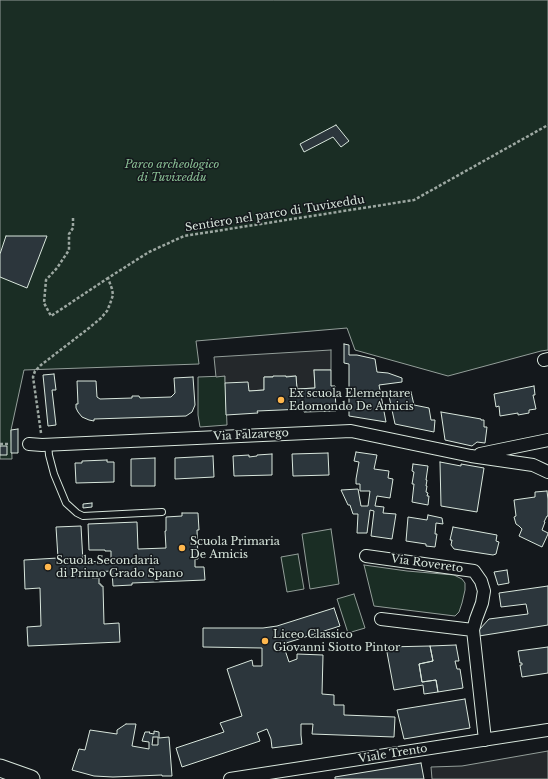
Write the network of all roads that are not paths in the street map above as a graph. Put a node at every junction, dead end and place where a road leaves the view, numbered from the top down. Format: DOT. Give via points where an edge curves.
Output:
graph roads {
  1 [pos="548,440"];
  2 [pos="28,444"];
  3 [pos="48,444"];
  4 [pos="471,456"];
  5 [pos="548,472"];
  6 [pos="162,512"];
  7 [pos="366,556"];
  8 [pos="381,619"];
  9 [pos="473,630"];
  10 [pos="548,730"];
  11 [pos="485,740"];
  12 [pos="0,768"];
  13 [pos="31,779"];
  14 [pos="234,779"];
  1 -- 4 [label="street, Via Falzarego"];
  2 -- 3 [label="street, Via Falzarego"];
  3 -- 4 [label="street, Via Falzarego" via="351,431"];
  3 -- 6 [label="lane" via="54,474 66,503 77,513 83,516"];
  4 -- 5 [label="street, Via Falzarego" via="533,465"];
  7 -- 9 [label="street, Via Rovereto" via="474,571 484,591"];
  8 -- 9 [label="street"];
  9 -- 11 [label="street, Via Rovereto"];
  10 -- 11 [label="street, Viale Trento"];
  11 -- 14 [label="street, Viale Trento"];
  12 -- 13 [label="main road"];
}
